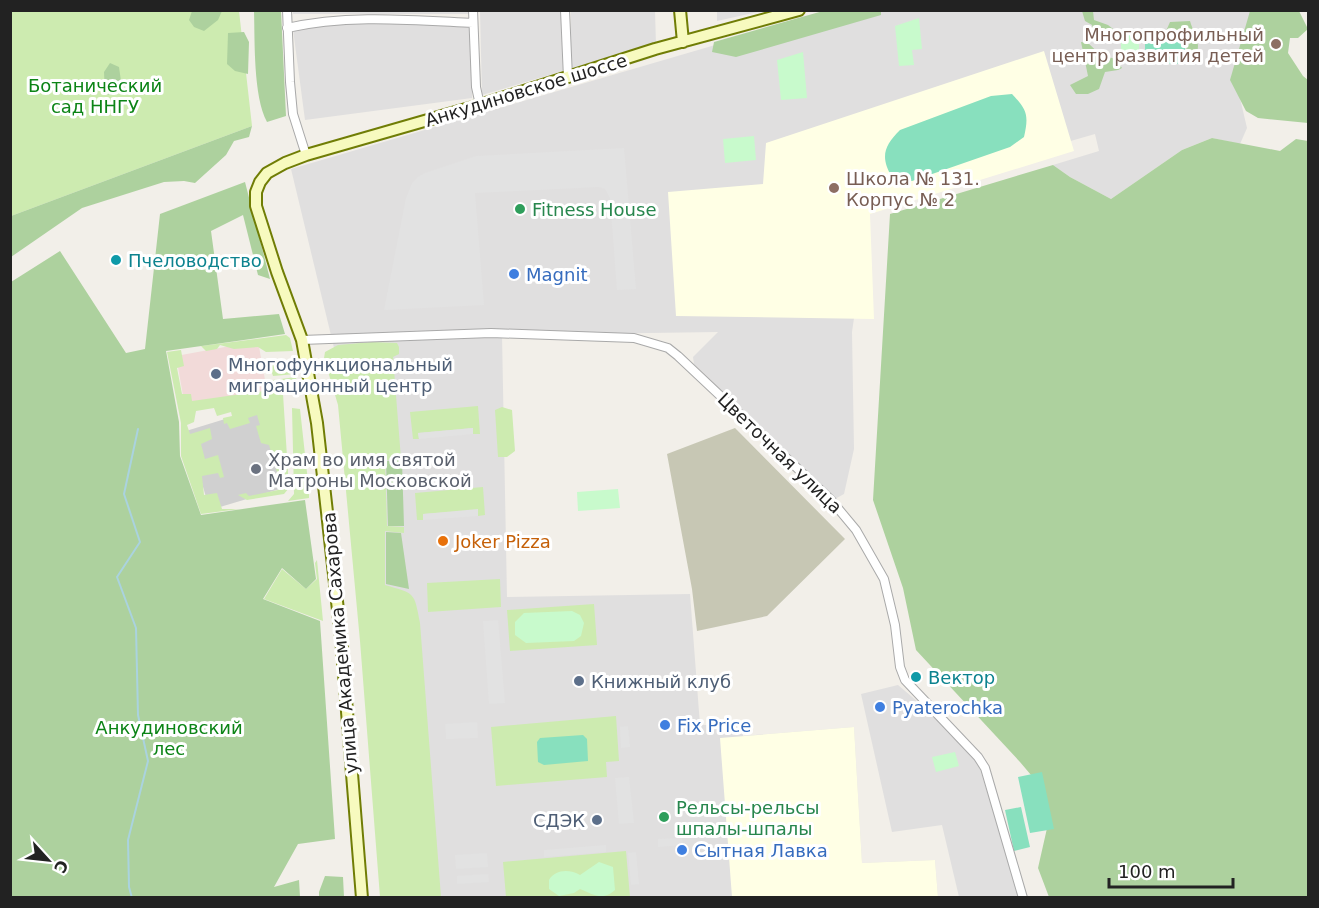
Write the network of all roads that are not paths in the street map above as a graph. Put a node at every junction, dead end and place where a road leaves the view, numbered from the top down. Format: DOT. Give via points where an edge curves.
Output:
graph roads {
  1 [pos="287,10"];
  2 [pos="473,10"];
  3 [pos="565,10"];
  4 [pos="680,10"];
  5 [pos="799,10"];
  6 [pos="473,23"];
  7 [pos="287,28"];
  8 [pos="683,42"];
  9 [pos="568,78"];
  10 [pos="480,105"];
  11 [pos="306,155"];
  12 [pos="260,182"];
  13 [pos="302,340"];
  14 [pos="363,897"];
  15 [pos="1023,897"];
  1 -- 7 [label="street"];
  2 -- 6 [label="street"];
  3 -- 9 [label="street"];
  4 -- 8 [label="main road"];
  5 -- 8 [label="main road, Анкудиновское шоссе"];
  6 -- 7 [label="street" via="344,20"];
  6 -- 10 [label="street"];
  7 -- 11 [label="street" via="293,114"];
  8 -- 9 [label="main road, Анкудиновское шоссе"];
  9 -- 10 [label="main road, Анкудиновское шоссе"];
  10 -- 11 [label="main road, Анкудиновское шоссе"];
  11 -- 12 [label="main road, Анкудиновское шоссе" via="267,173"];
  12 -- 13 [label="main road, улица Академика Сахарова" via="256,206"];
  13 -- 14 [label="main road, улица Академика Сахарова" via="318,426"];
  13 -- 15 [label="street, Цветочная улица" via="491,333 634,338 668,348 831,500 856,530 884,579 905,680 986,768"];
}
